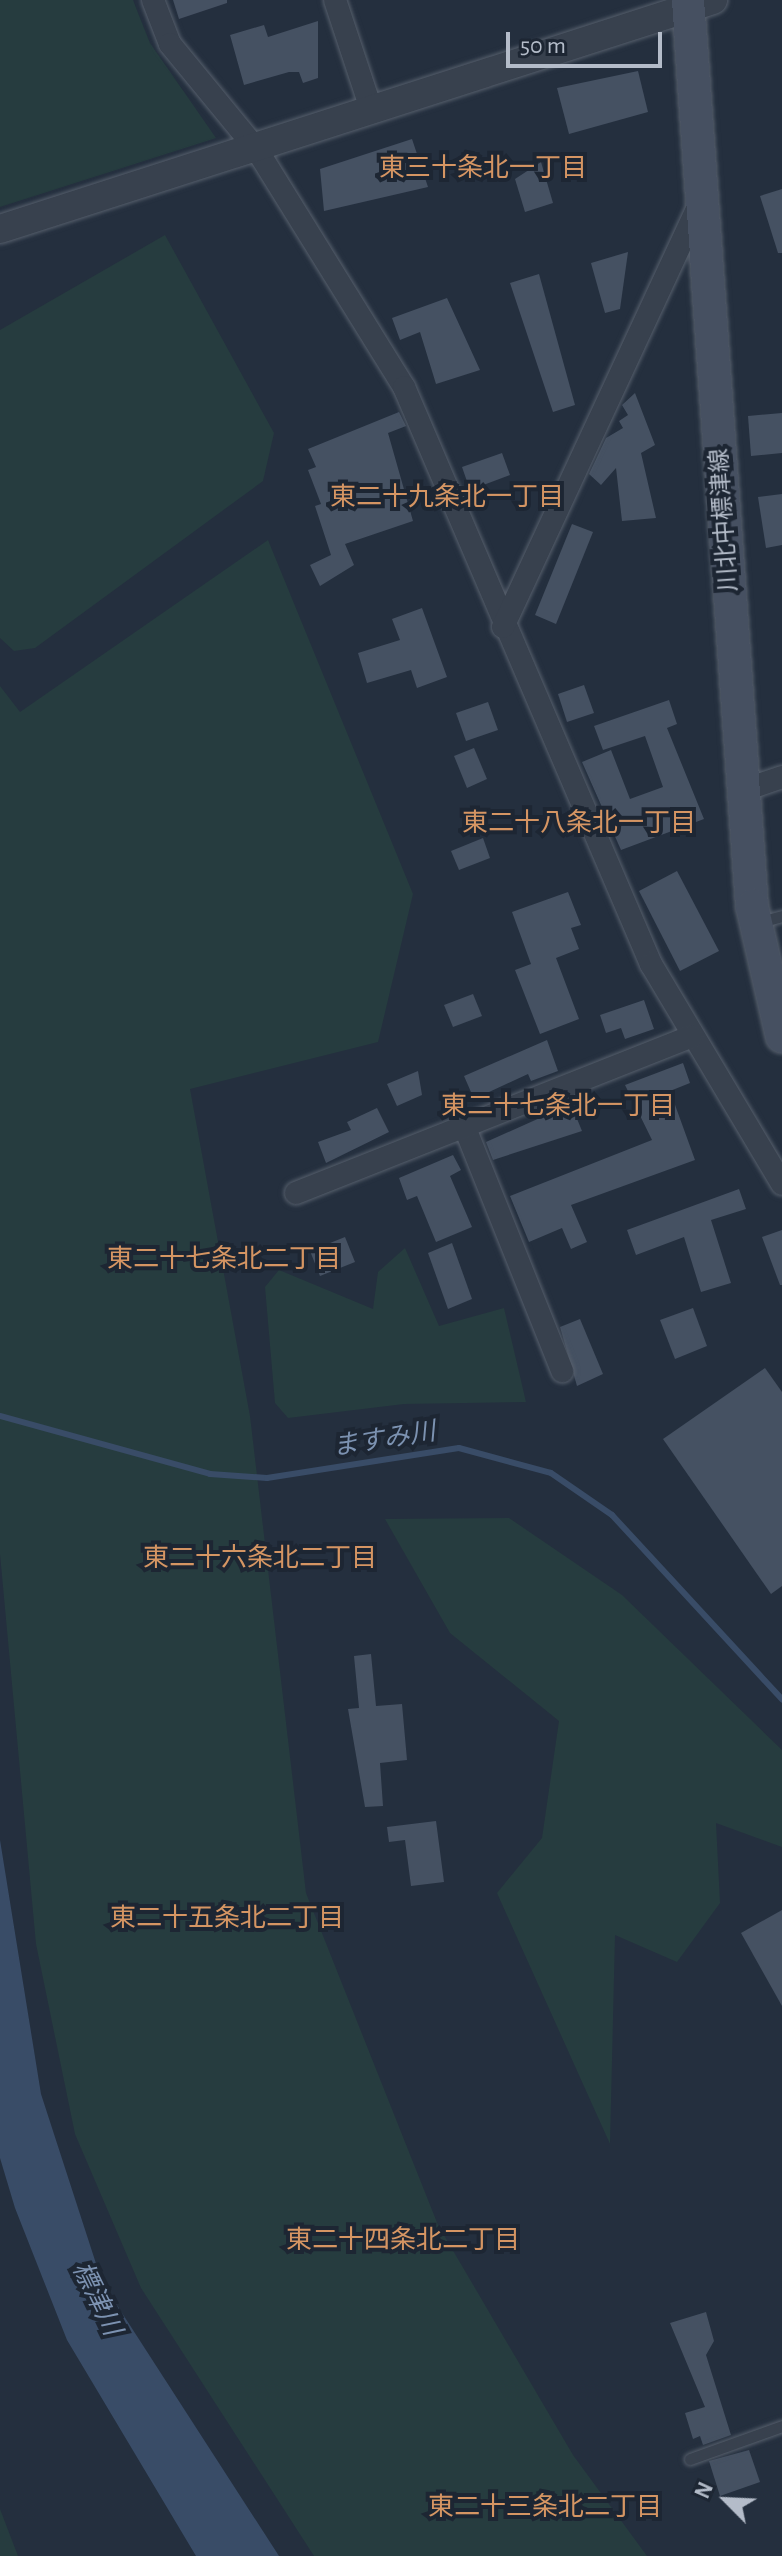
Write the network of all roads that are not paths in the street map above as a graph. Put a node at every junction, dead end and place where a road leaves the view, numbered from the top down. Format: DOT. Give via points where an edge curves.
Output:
graph roads {
  1 [pos="153,0"];
  2 [pos="335,0"];
  3 [pos="696,3"];
  4 [pos="372,112"];
  5 [pos="257,150"];
  6 [pos="702,199"];
  7 [pos="0,229"];
  8 [pos="503,627"];
  9 [pos="782,777"];
  10 [pos="744,790"];
  11 [pos="769,920"];
  12 [pos="691,1037"];
  13 [pos="782,1037"];
  14 [pos="465,1128"];
  15 [pos="782,1184"];
  16 [pos="296,1193"];
  17 [pos="562,1371"];
  18 [pos="782,2426"];
  19 [pos="690,2459"];
  1 -- 5 [label="street" via="184,64"];
  2 -- 4 [label="street"];
  3 -- 4 [label="street"];
  3 -- 6 [label="main road, 川北中標津線"];
  4 -- 5 [label="street"];
  5 -- 7 [label="street"];
  5 -- 8 [label="street" via="404,387"];
  6 -- 8 [label="street"];
  6 -- 10 [label="main road, 川北中標津線"];
  8 -- 12 [label="street" via="605,866"];
  9 -- 10 [label="street"];
  10 -- 11 [label="main road, 川北中標津線"];
  11 -- 13 [label="main road, 川北中標津線"];
  12 -- 14 [label="street"];
  12 -- 15 [label="street"];
  14 -- 16 [label="street"];
  14 -- 17 [label="street"];
  18 -- 19 [label="lane"];
}
